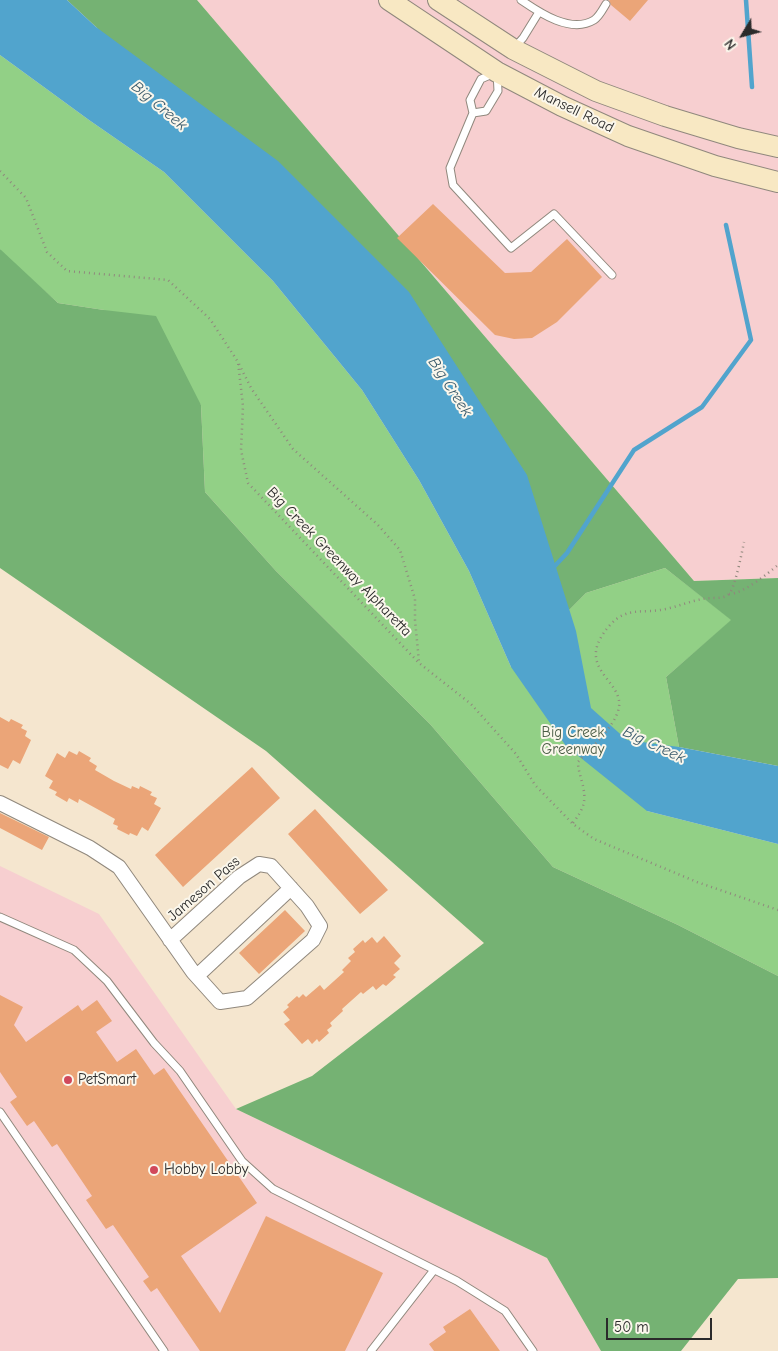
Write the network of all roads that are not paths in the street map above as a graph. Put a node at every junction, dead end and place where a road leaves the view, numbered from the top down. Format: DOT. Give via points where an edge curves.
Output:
graph roads {
  1 [pos="389,0"];
  2 [pos="438,0"];
  3 [pos="521,0"];
  4 [pos="606,4"];
  5 [pos="539,12"];
  6 [pos="513,49"];
  7 [pos="497,72"];
  8 [pos="473,113"];
  9 [pos="778,147"];
  10 [pos="778,182"];
  11 [pos="612,275"];
  12 [pos="0,803"];
  13 [pos="291,888"];
  14 [pos="0,917"];
  15 [pos="170,940"];
  16 [pos="197,976"];
  17 [pos="0,1112"];
  18 [pos="434,1270"];
  19 [pos="162,1350"];
  20 [pos="371,1351"];
  21 [pos="533,1351"];
  1 -- 7 [label="main road, Mansell Road"];
  2 -- 6 [label="main road, Mansell Road"];
  3 -- 5 [label="lane"];
  4 -- 5 [label="lane" via="596,19 583,25 553,19"];
  5 -- 6 [label="lane"];
  6 -- 7 [label="main road"];
  6 -- 9 [label="main road, Mansell Road" via="596,91 665,116"];
  7 -- 8 [label="lane" via="482,79 470,100"];
  7 -- 8 [label="lane" via="498,90 486,111"];
  7 -- 10 [label="main road, Mansell Road" via="628,136 715,166"];
  8 -- 11 [label="lane" via="450,168 453,185 511,248 554,214"];
  12 -- 15 [label="street, Jameson Pass" via="90,848 119,867"];
  13 -- 15 [label="street, Jameson Pass" via="271,866 260,864 239,878"];
  13 -- 16 [label="street"];
  13 -- 16 [label="street, Jameson Pass" via="320,926 313,940 246,998 220,1002"];
  14 -- 18 [label="lane" via="74,950 107,980 154,1043 180,1071 242,1161 273,1189"];
  15 -- 16 [label="street, Jameson Pass"];
  17 -- 19 [label="lane"];
  18 -- 20 [label="lane"];
  18 -- 21 [label="lane" via="505,1311"];
}
